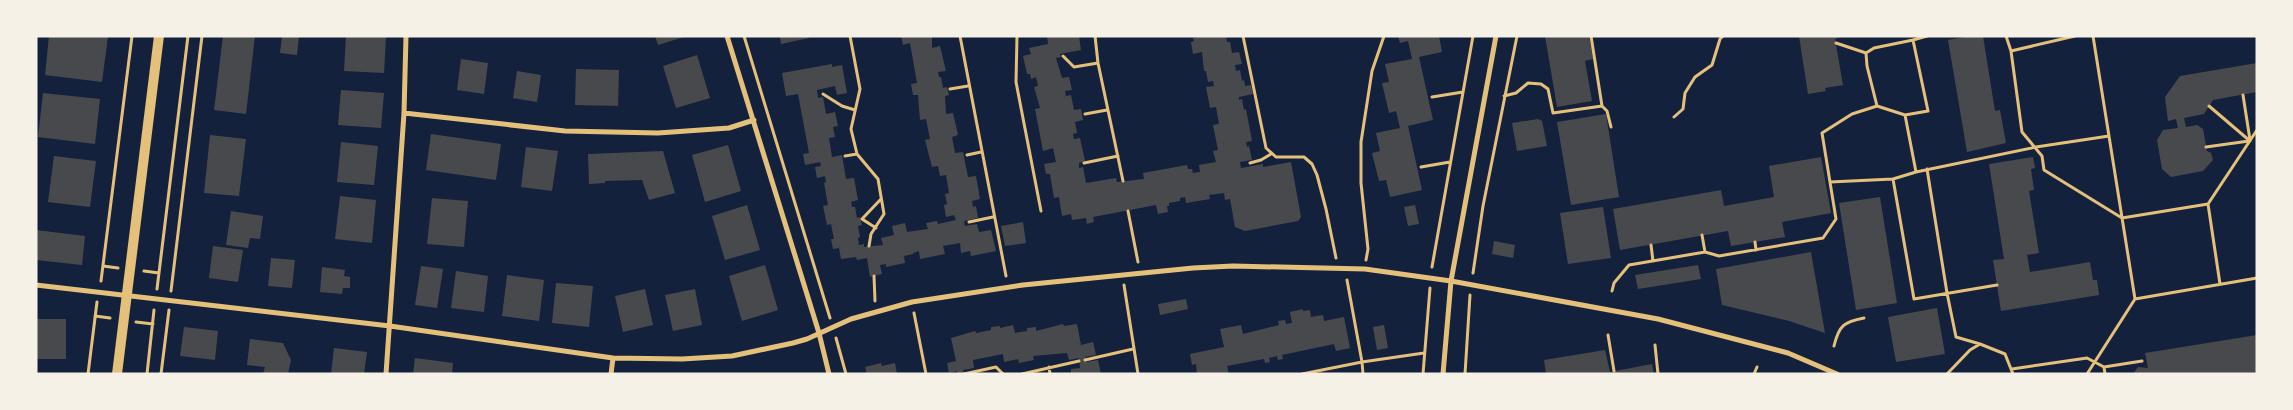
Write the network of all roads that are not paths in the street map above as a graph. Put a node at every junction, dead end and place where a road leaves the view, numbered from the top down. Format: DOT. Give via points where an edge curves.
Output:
graph roads {
  1 [pos="159,36"];
  2 [pos="406,36"];
  3 [pos="727,36"];
  4 [pos="1496,36"];
  5 [pos="404,113"];
  6 [pos="754,120"];
  7 [pos="1451,281"];
  8 [pos="36,285"];
  9 [pos="127,295"];
  10 [pos="390,326"];
  11 [pos="820,333"];
  12 [pos="614,358"];
  13 [pos="117,374"];
  14 [pos="386,374"];
  15 [pos="611,374"];
  16 [pos="830,374"];
  17 [pos="1443,374"];
  18 [pos="1837,374"];
  1 -- 9 [label="main road"];
  2 -- 5 [label="street"];
  3 -- 6 [label="street"];
  4 -- 7 [label="street"];
  5 -- 6 [label="street" via="584,132 658,133 730,128"];
  5 -- 10 [label="street"];
  6 -- 11 [label="street"];
  7 -- 11 [label="street" via="1365,269 1233,266 1122,274 912,302 851,319"];
  7 -- 17 [label="street"];
  7 -- 18 [label="street" via="1658,319 1788,353"];
  8 -- 9 [label="street"];
  9 -- 10 [label="street"];
  9 -- 13 [label="main road"];
  10 -- 12 [label="street"];
  10 -- 14 [label="street"];
  11 -- 12 [label="street" via="792,343 732,356"];
  11 -- 16 [label="street"];
  12 -- 15 [label="street"];
}
